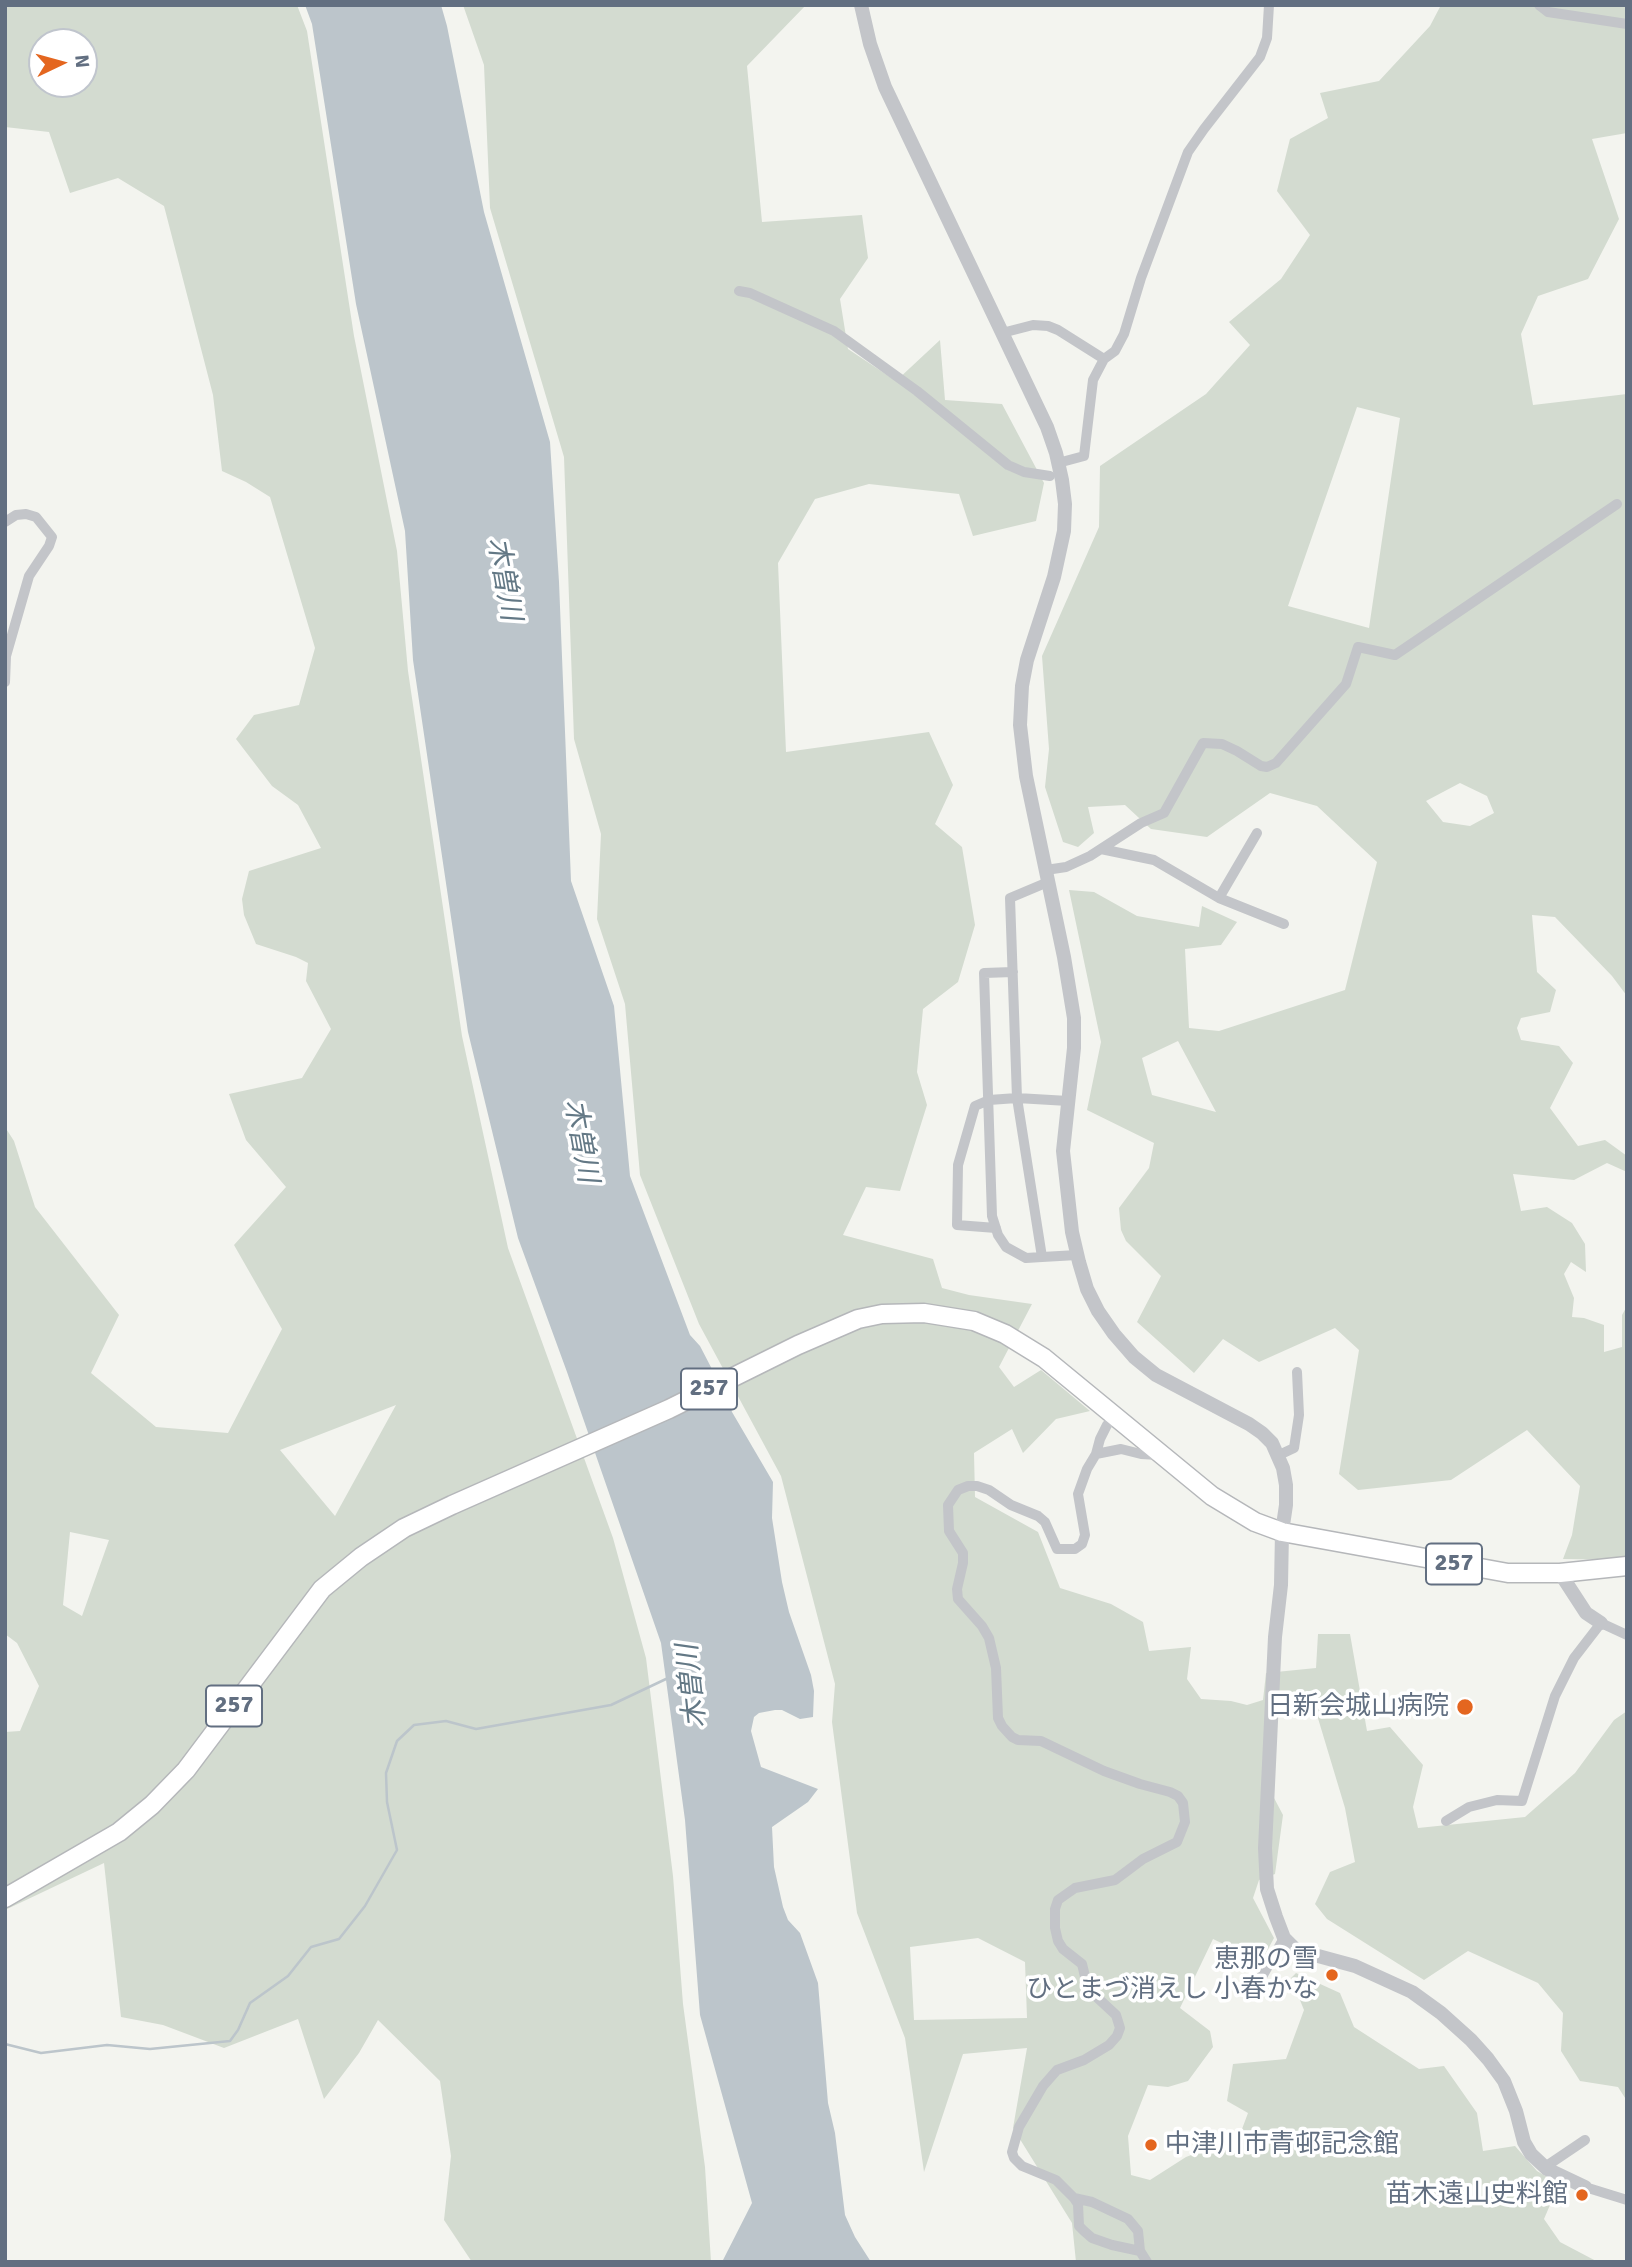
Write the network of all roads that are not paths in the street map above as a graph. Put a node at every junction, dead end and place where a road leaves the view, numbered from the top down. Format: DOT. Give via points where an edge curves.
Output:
graph roads {
  1 [pos="861,5"];
  2 [pos="1269,5"];
  3 [pos="1539,5"];
  4 [pos="1627,24"];
  5 [pos="739,291"];
  6 [pos="1002,333"];
  7 [pos="1104,359"];
  8 [pos="1059,463"];
  9 [pos="1050,476"];
  10 [pos="1617,504"];
  11 [pos="5,522"];
  12 [pos="5,682"];
  13 [pos="1257,833"];
  14 [pos="1101,849"];
  15 [pos="1047,876"];
  16 [pos="1219,898"];
  17 [pos="1284,924"];
  18 [pos="1013,972"];
  19 [pos="1017,1098"];
  20 [pos="989,1100"];
  21 [pos="1068,1101"];
  22 [pos="996,1228"];
  23 [pos="1077,1255"];
  24 [pos="1042,1257"];
  25 [pos="1297,1372"];
  26 [pos="1115,1416"];
  27 [pos="1097,1454"];
  28 [pos="1162,1455"];
  29 [pos="1279,1455"];
  30 [pos="1282,1532"];
  31 [pos="1627,1566"];
  32 [pos="1560,1573"];
  33 [pos="1601,1623"];
  34 [pos="1627,1635"];
  35 [pos="1447,1821"];
  36 [pos="5,1898"];
  37 [pos="1284,1938"];
  38 [pos="1249,1988"];
  39 [pos="1585,2140"];
  40 [pos="1545,2167"];
  41 [pos="1585,2187"];
  42 [pos="1074,2198"];
  43 [pos="1627,2200"];
  44 [pos="1140,2251"];
  45 [pos="1147,2262"];
  1 -- 6 [label="street" via="885,87"];
  2 -- 7 [label="street" via="1261,57 1188,152 1124,334 1115,351"];
  3 -- 4 [label="street" via="1548,12"];
  5 -- 9 [label="street" via="834,331 1007,465"];
  6 -- 7 [label="street" via="1048,326"];
  6 -- 8 [label="street"];
  7 -- 8 [label="street" via="1093,380 1084,456"];
  8 -- 15 [label="street" via="1064,531 1027,660 1020,705 1022,752"];
  10 -- 14 [label="street" via="1395,655 1358,647 1346,684 1276,763 1261,766 1222,744 1203,743 1164,813 1141,822"];
  11 -- 12 [label="street" via="16,515 36,517 52,537 29,576 6,656"];
  13 -- 16 [label="street"];
  14 -- 15 [label="street"];
  14 -- 16 [label="street" via="1154,860"];
  15 -- 18 [label="street" via="1010,898"];
  15 -- 21 [label="street" via="1073,1018"];
  16 -- 17 [label="street"];
  18 -- 19 [label="street"];
  18 -- 20 [label="street" via="984,973"];
  19 -- 20 [label="street"];
  19 -- 21 [label="street"];
  19 -- 24 [label="street"];
  20 -- 22 [label="street"];
  20 -- 22 [label="street" via="975,1106 958,1165 957,1225"];
  21 -- 23 [label="street" via="1064,1172"];
  22 -- 24 [label="street" via="1006,1247 1026,1258"];
  23 -- 24 [label="street"];
  23 -- 29 [label="street" via="1098,1311 1134,1357 1156,1375 1249,1424"];
  25 -- 29 [label="street" via="1299,1415 1294,1448"];
  26 -- 27 [label="street" via="1100,1439"];
  26 -- 28 [label="highway, 257"];
  26 -- 36 [label="highway, 257" via="1044,1358 974,1321 915,1313 882,1314 858,1319 798,1345 669,1409 404,1528 361,1557 322,1589 186,1770 152,1805 119,1832"];
  27 -- 28 [label="street" via="1121,1449"];
  27 -- 42 [label="street" via="1078,1494 1085,1535 1075,1549 1057,1549 1045,1522 989,1490 968,1486 958,1490 948,1505 949,1531 963,1553 958,1599 989,1638 1002,1726 1018,1740 1041,1741 1104,1771 1170,1792 1183,1802 1185,1822 1177,1842 1115,1880 1075,1888 1055,1909 1058,1941 1082,1964 1088,1989 1116,2015 1120,2028 1109,2045 1057,2070 1043,2085 1019,2127 1012,2152 1022,2166 1056,2180"];
  28 -- 30 [label="highway, 257" via="1227,1507"];
  29 -- 30 [label="street" via="1286,1485"];
  30 -- 32 [label="highway, 257" via="1508,1573"];
  30 -- 37 [label="street" via="1265,1848 1267,1889"];
  31 -- 32 [label="highway, 257"];
  32 -- 33 [label="street" via="1586,1613"];
  33 -- 34 [label="street"];
  33 -- 35 [label="street" via="1574,1658 1555,1696 1522,1801 1487,1802"];
  37 -- 38 [label="street" via="1263,1975"];
  37 -- 40 [label="street" via="1296,1950 1355,1966 1412,1992 1441,2013 1480,2049 1504,2081 1524,2142"];
  39 -- 40 [label="street"];
  40 -- 41 [label="street"];
  41 -- 43 [label="street"];
  42 -- 44 [label="street" via="1128,2219 1138,2231"];
  42 -- 44 [label="street" via="1084,2231 1112,2245"];
  44 -- 45 [label="street"];
}
